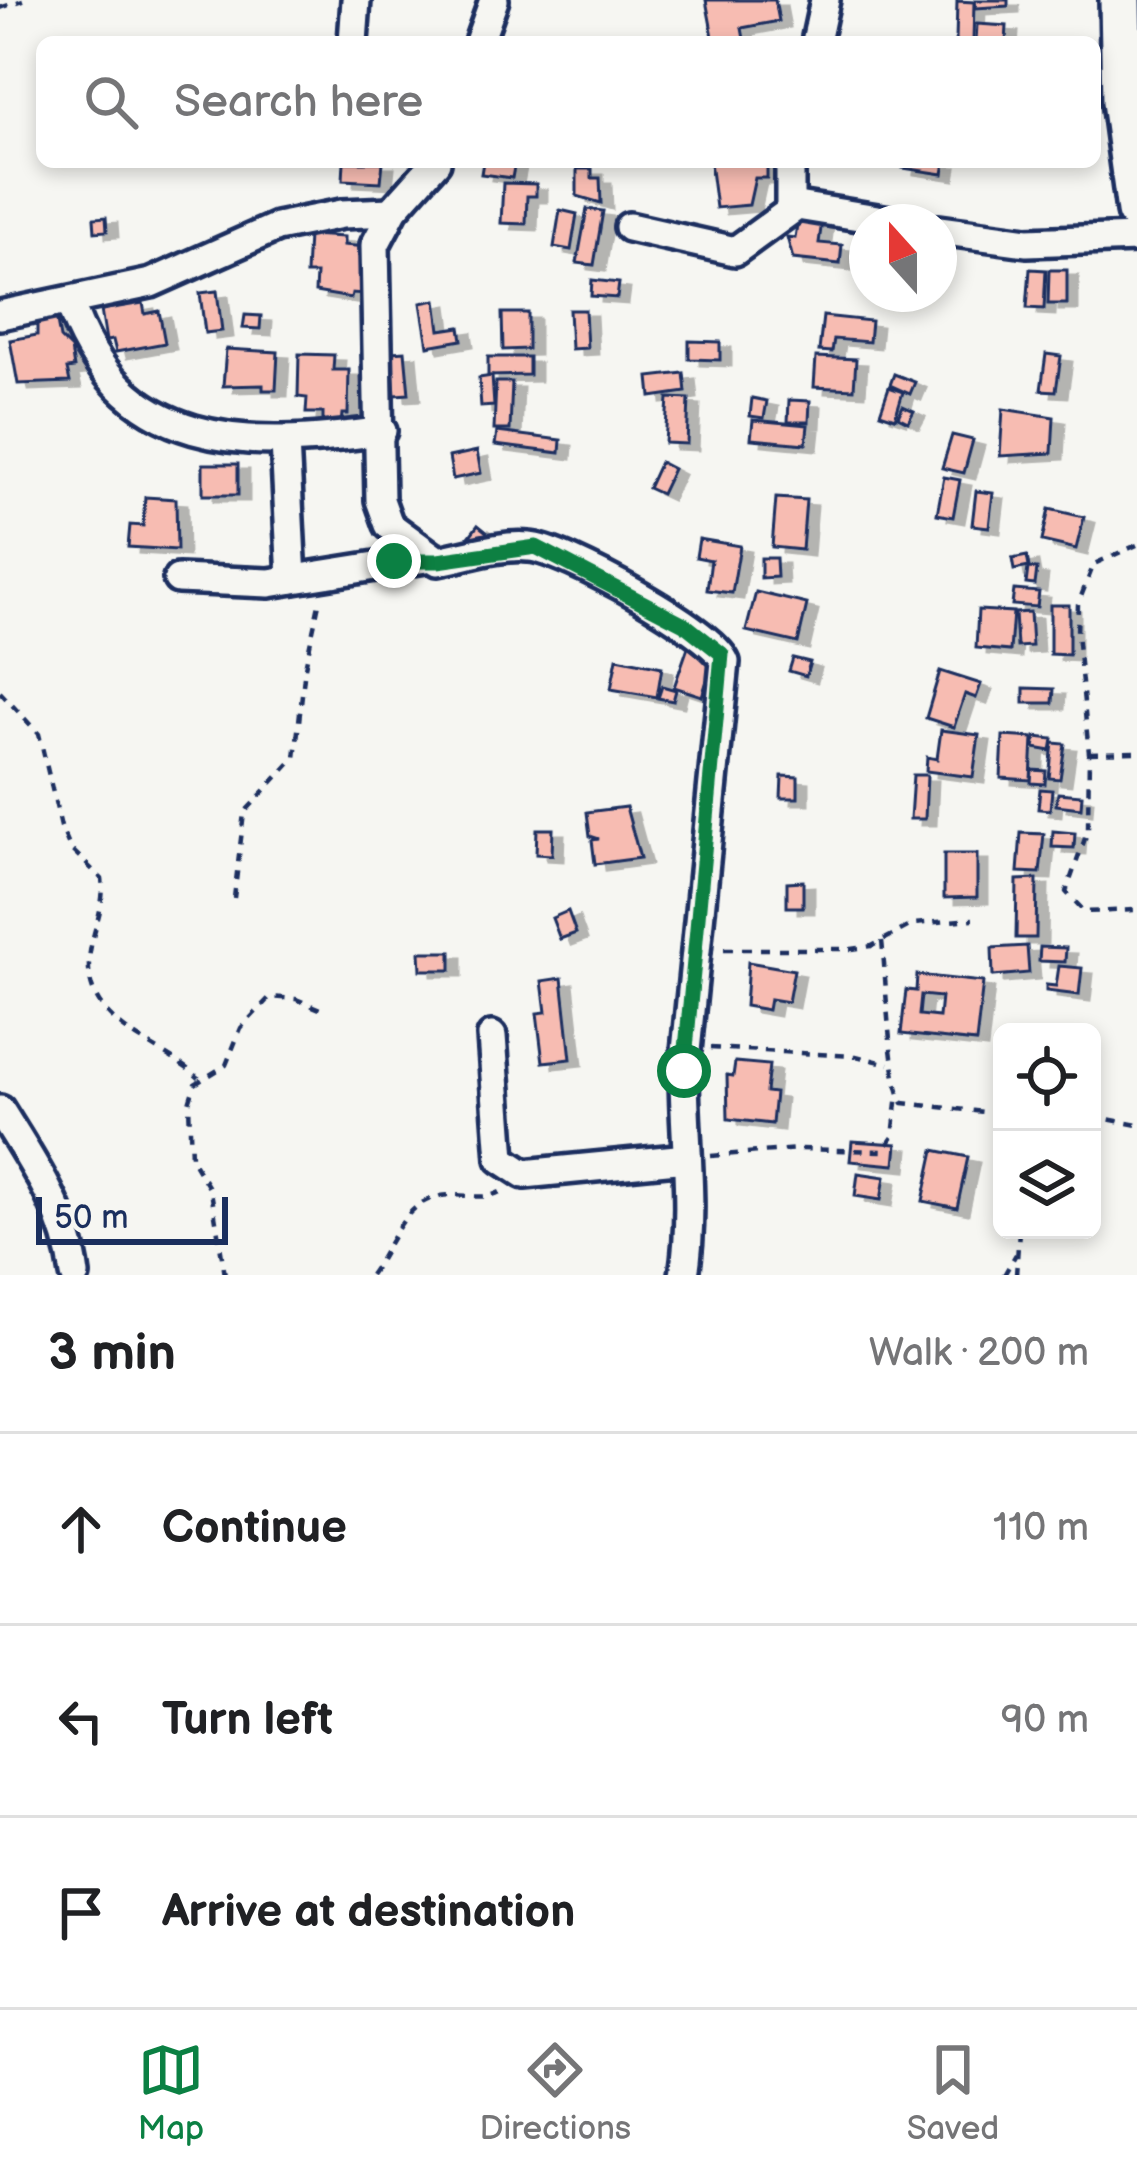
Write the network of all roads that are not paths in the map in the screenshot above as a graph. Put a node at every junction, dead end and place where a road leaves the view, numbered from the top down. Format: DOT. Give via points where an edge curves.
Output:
graph roads {
  1 [pos="356,0"];
  2 [pos="494,0"];
  3 [pos="825,0"];
  4 [pos="1120,0"];
  5 [pos="353,36"];
  6 [pos="481,36"];
  7 [pos="817,36"];
  8 [pos="424,168"];
  9 [pos="790,168"];
  10 [pos="1136,196"];
  11 [pos="790,209"];
  12 [pos="392,212"];
  13 [pos="849,213"];
  14 [pos="628,227"];
  15 [pos="957,232"];
  16 [pos="1137,238"];
  17 [pos="68,301"];
  18 [pos="0,315"];
  19 [pos="382,431"];
  20 [pos="285,442"];
  21 [pos="426,558"];
  22 [pos="178,579"];
  23 [pos="292,579"];
  24 [pos="492,1036"];
  25 [pos="0,1110"];
  26 [pos="687,1158"];
  27 [pos="75,1275"];
  28 [pos="683,1275"];
  1 -- 5 [label="street"];
  2 -- 6 [label="street"];
  3 -- 7 [label="street"];
  4 -- 10 [label="main road" via="1122,101"];
  8 -- 12 [label="street"];
  9 -- 11 [label="street"];
  11 -- 13 [label="street"];
  11 -- 14 [label="street" via="735,250"];
  12 -- 17 [label="street" via="277,227 151,283"];
  12 -- 19 [label="street" via="375,245"];
  15 -- 16 [label="street" via="1027,242"];
  17 -- 18 [label="street"];
  17 -- 20 [label="street" via="90,352 140,406 221,436"];
  19 -- 20 [label="street"];
  19 -- 21 [label="street" via="380,500 389,525"];
  20 -- 23 [label="street"];
  21 -- 23 [label="street"];
  21 -- 26 [label="street" via="536,547 684,624 722,654 686,1047"];
  22 -- 23 [label="street"];
  24 -- 26 [label="street" via="501,1159 524,1174"];
  25 -- 27 [label="street" via="50,1189"];
  26 -- 28 [label="street" via="692,1197"];
}
